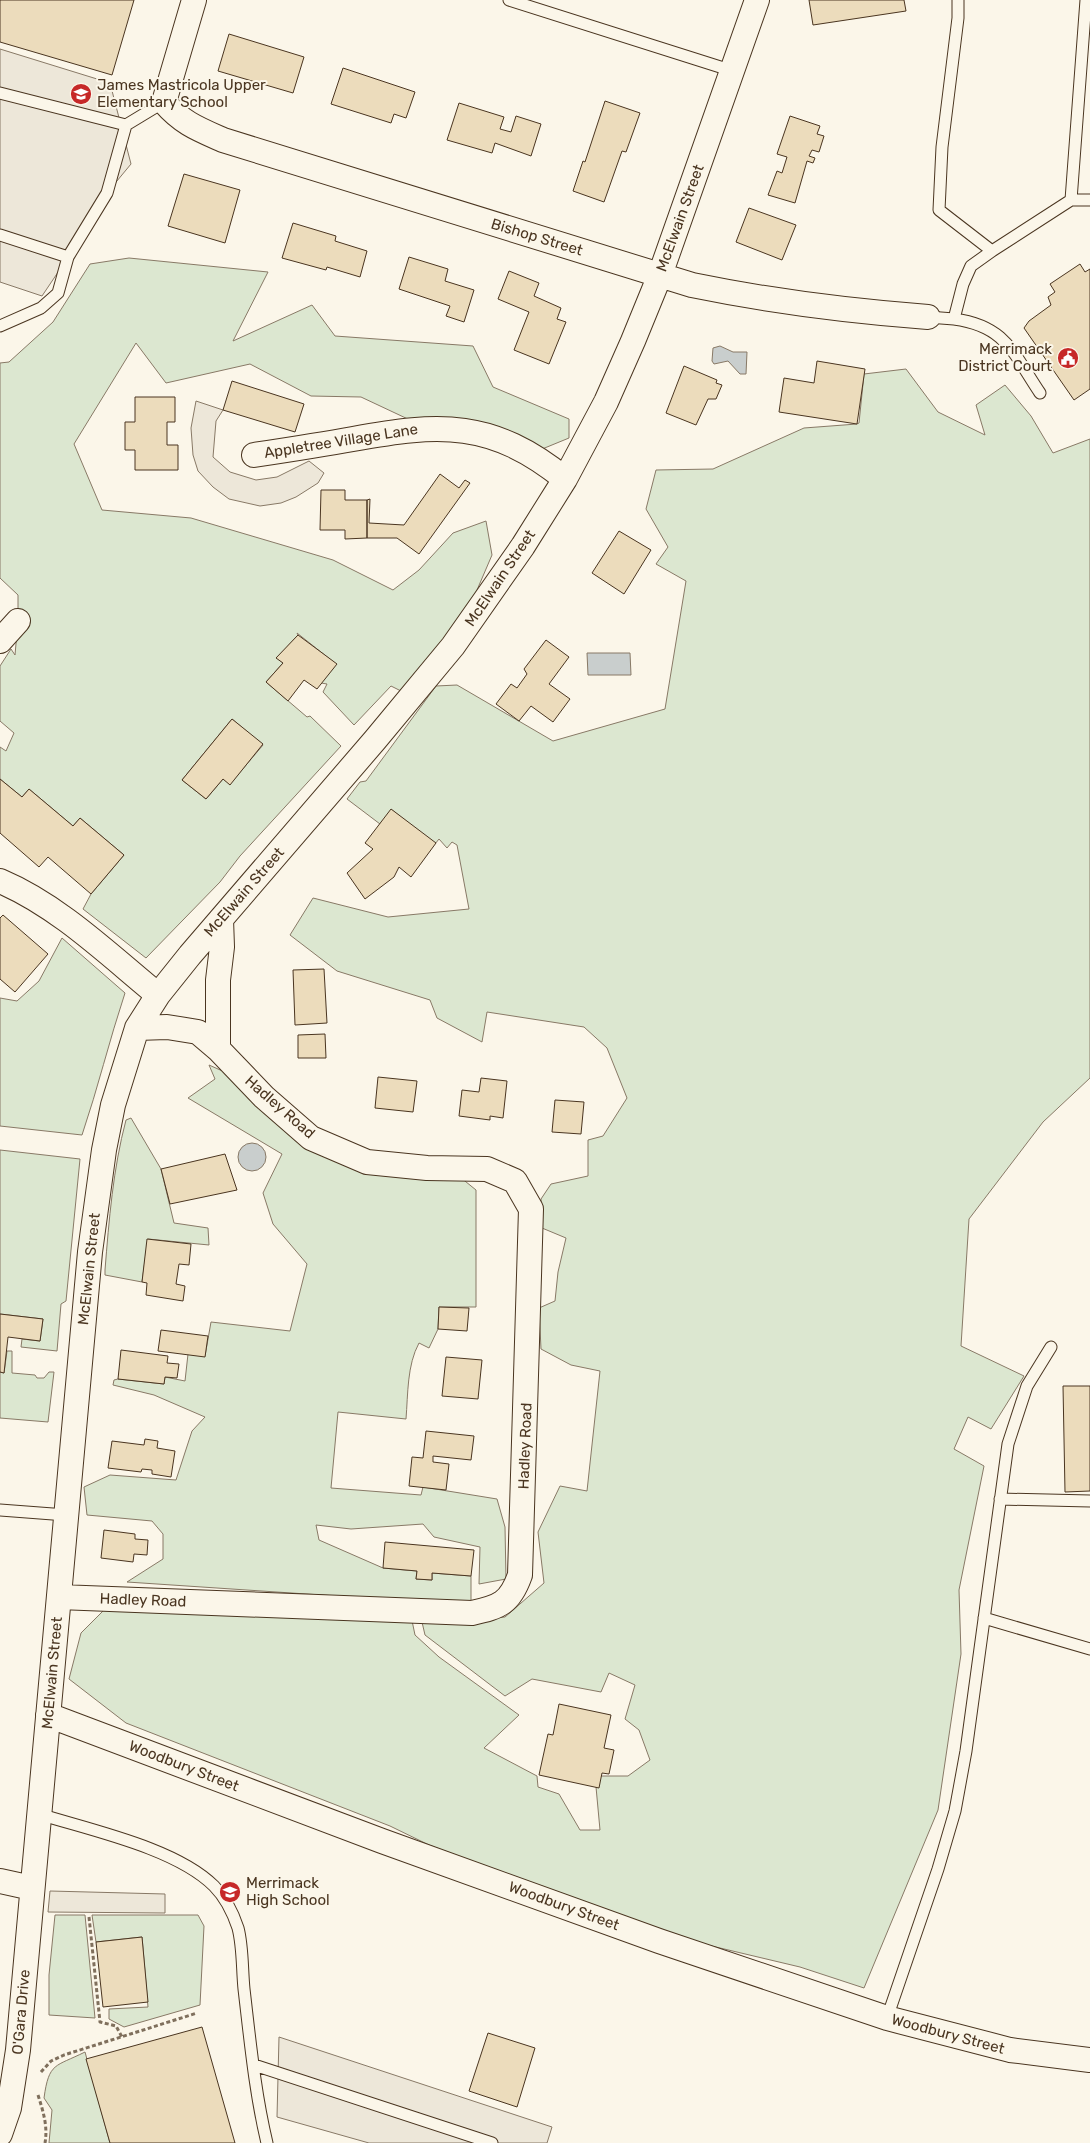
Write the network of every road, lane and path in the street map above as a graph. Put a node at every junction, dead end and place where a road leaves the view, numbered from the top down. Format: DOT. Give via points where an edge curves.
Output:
graph roads {
  1 [pos="194,0"];
  2 [pos="509,0"];
  3 [pos="756,0"];
  4 [pos="958,0"];
  5 [pos="1086,0"];
  6 [pos="733,70"];
  7 [pos="0,93"];
  8 [pos="164,102"];
  9 [pos="126,125"];
  10 [pos="1071,200"];
  11 [pos="1090,200"];
  12 [pos="0,235"];
  13 [pos="992,251"];
  14 [pos="68,257"];
  15 [pos="660,275"];
  16 [pos="928,317"];
  17 [pos="954,319"];
  18 [pos="0,326"];
  19 [pos="1040,392"];
  20 [pos="254,455"];
  21 [pos="565,479"];
  22 [pos="18,621"];
  23 [pos="0,640"];
  24 [pos="0,881"];
  25 [pos="221,919"];
  26 [pos="158,995"];
  27 [pos="137,1028"];
  28 [pos="218,1049"];
  29 [pos="1051,1347"];
  30 [pos="1000,1499"];
  31 [pos="1090,1501"];
  32 [pos="0,1510"];
  33 [pos="66,1514"];
  34 [pos="59,1597"];
  35 [pos="984,1618"];
  36 [pos="1090,1649"];
  37 [pos="48,1715"];
  38 [pos="39,1814"];
  39 [pos="0,1881"];
  40 [pos="32,1888"];
  41 [pos="88,1917"];
  42 [pos="197,2013"];
  43 [pos="886,2018"];
  44 [pos="122,2037"];
  45 [pos="1090,2060"];
  46 [pos="254,2065"];
  47 [pos="39,2077"];
  48 [pos="37,2089"];
  49 [pos="0,2134"];
  50 [pos="45,2143"];
  51 [pos="267,2143"];
  52 [pos="492,2143"];
  1 -- 8 [label="street"];
  2 -- 6 [label="lane"];
  3 -- 6 [label="street, McElwain Street"];
  4 -- 13 [label="lane" via="942,147 939,210"];
  5 -- 10 [label="lane"];
  6 -- 15 [label="street, McElwain Street"];
  7 -- 9 [label="lane"];
  8 -- 9 [label="lane"];
  8 -- 15 [label="street, Bishop Street" via="176,117 223,140"];
  9 -- 14 [label="lane" via="107,194"];
  10 -- 11 [label="lane"];
  10 -- 13 [label="lane"];
  12 -- 14 [label="lane"];
  13 -- 17 [label="lane" via="971,266"];
  14 -- 18 [label="lane" via="58,293 41,308"];
  15 -- 16 [label="street, Bishop Street" via="732,293 854,311"];
  15 -- 21 [label="street, McElwain Street" via="606,402"];
  16 -- 17 [label="lane"];
  17 -- 19 [label="lane" via="986,327 1002,338"];
  20 -- 21 [label="street, Appletree Village Lane" via="395,431 446,428 501,439 530,454"];
  21 -- 25 [label="street, McElwain Street" via="453,646"];
  22 -- 23 [label="street"];
  24 -- 26 [label="street" via="45,906 83,933"];
  25 -- 26 [label="street, McElwain Street"];
  25 -- 28 [label="street"];
  26 -- 27 [label="street, McElwain Street"];
  27 -- 28 [label="street, Hadley Road" via="167,1027 198,1032"];
  27 -- 33 [label="street, McElwain Street" via="113,1106 104,1150 90,1252"];
  28 -- 34 [label="street, Hadley Road" via="264,1097 311,1138 367,1162 487,1169 515,1181 532,1208 520,1575 514,1592 503,1604 472,1613"];
  29 -- 30 [label="lane" via="1027,1386 1008,1444"];
  30 -- 31 [label="lane"];
  30 -- 35 [label="lane"];
  32 -- 33 [label="lane"];
  33 -- 34 [label="street, McElwain Street"];
  34 -- 37 [label="street, McElwain Street"];
  35 -- 36 [label="lane"];
  35 -- 43 [label="lane" via="955,1811"];
  37 -- 38 [label="street, McElwain Street"];
  37 -- 43 [label="street, Woodbury Street" via="391,1844"];
  38 -- 40 [label="street, McElwain Street"];
  38 -- 46 [label="lane" via="159,1852 187,1866 214,1886 229,1905 238,1929"];
  39 -- 40 [label="street"];
  40 -- 49 [label="street, O'Gara Drive" via="14,2086"];
  41 -- 44 [label="path" via="100,2022 116,2026"];
  42 -- 44 [label="path"];
  43 -- 45 [label="street, Woodbury Street" via="1010,2050"];
  44 -- 47 [label="path" via="51,2061"];
  46 -- 51 [label="lane"];
  46 -- 52 [label="lane"];
  48 -- 50 [label="path" via="44,2112"];
}
